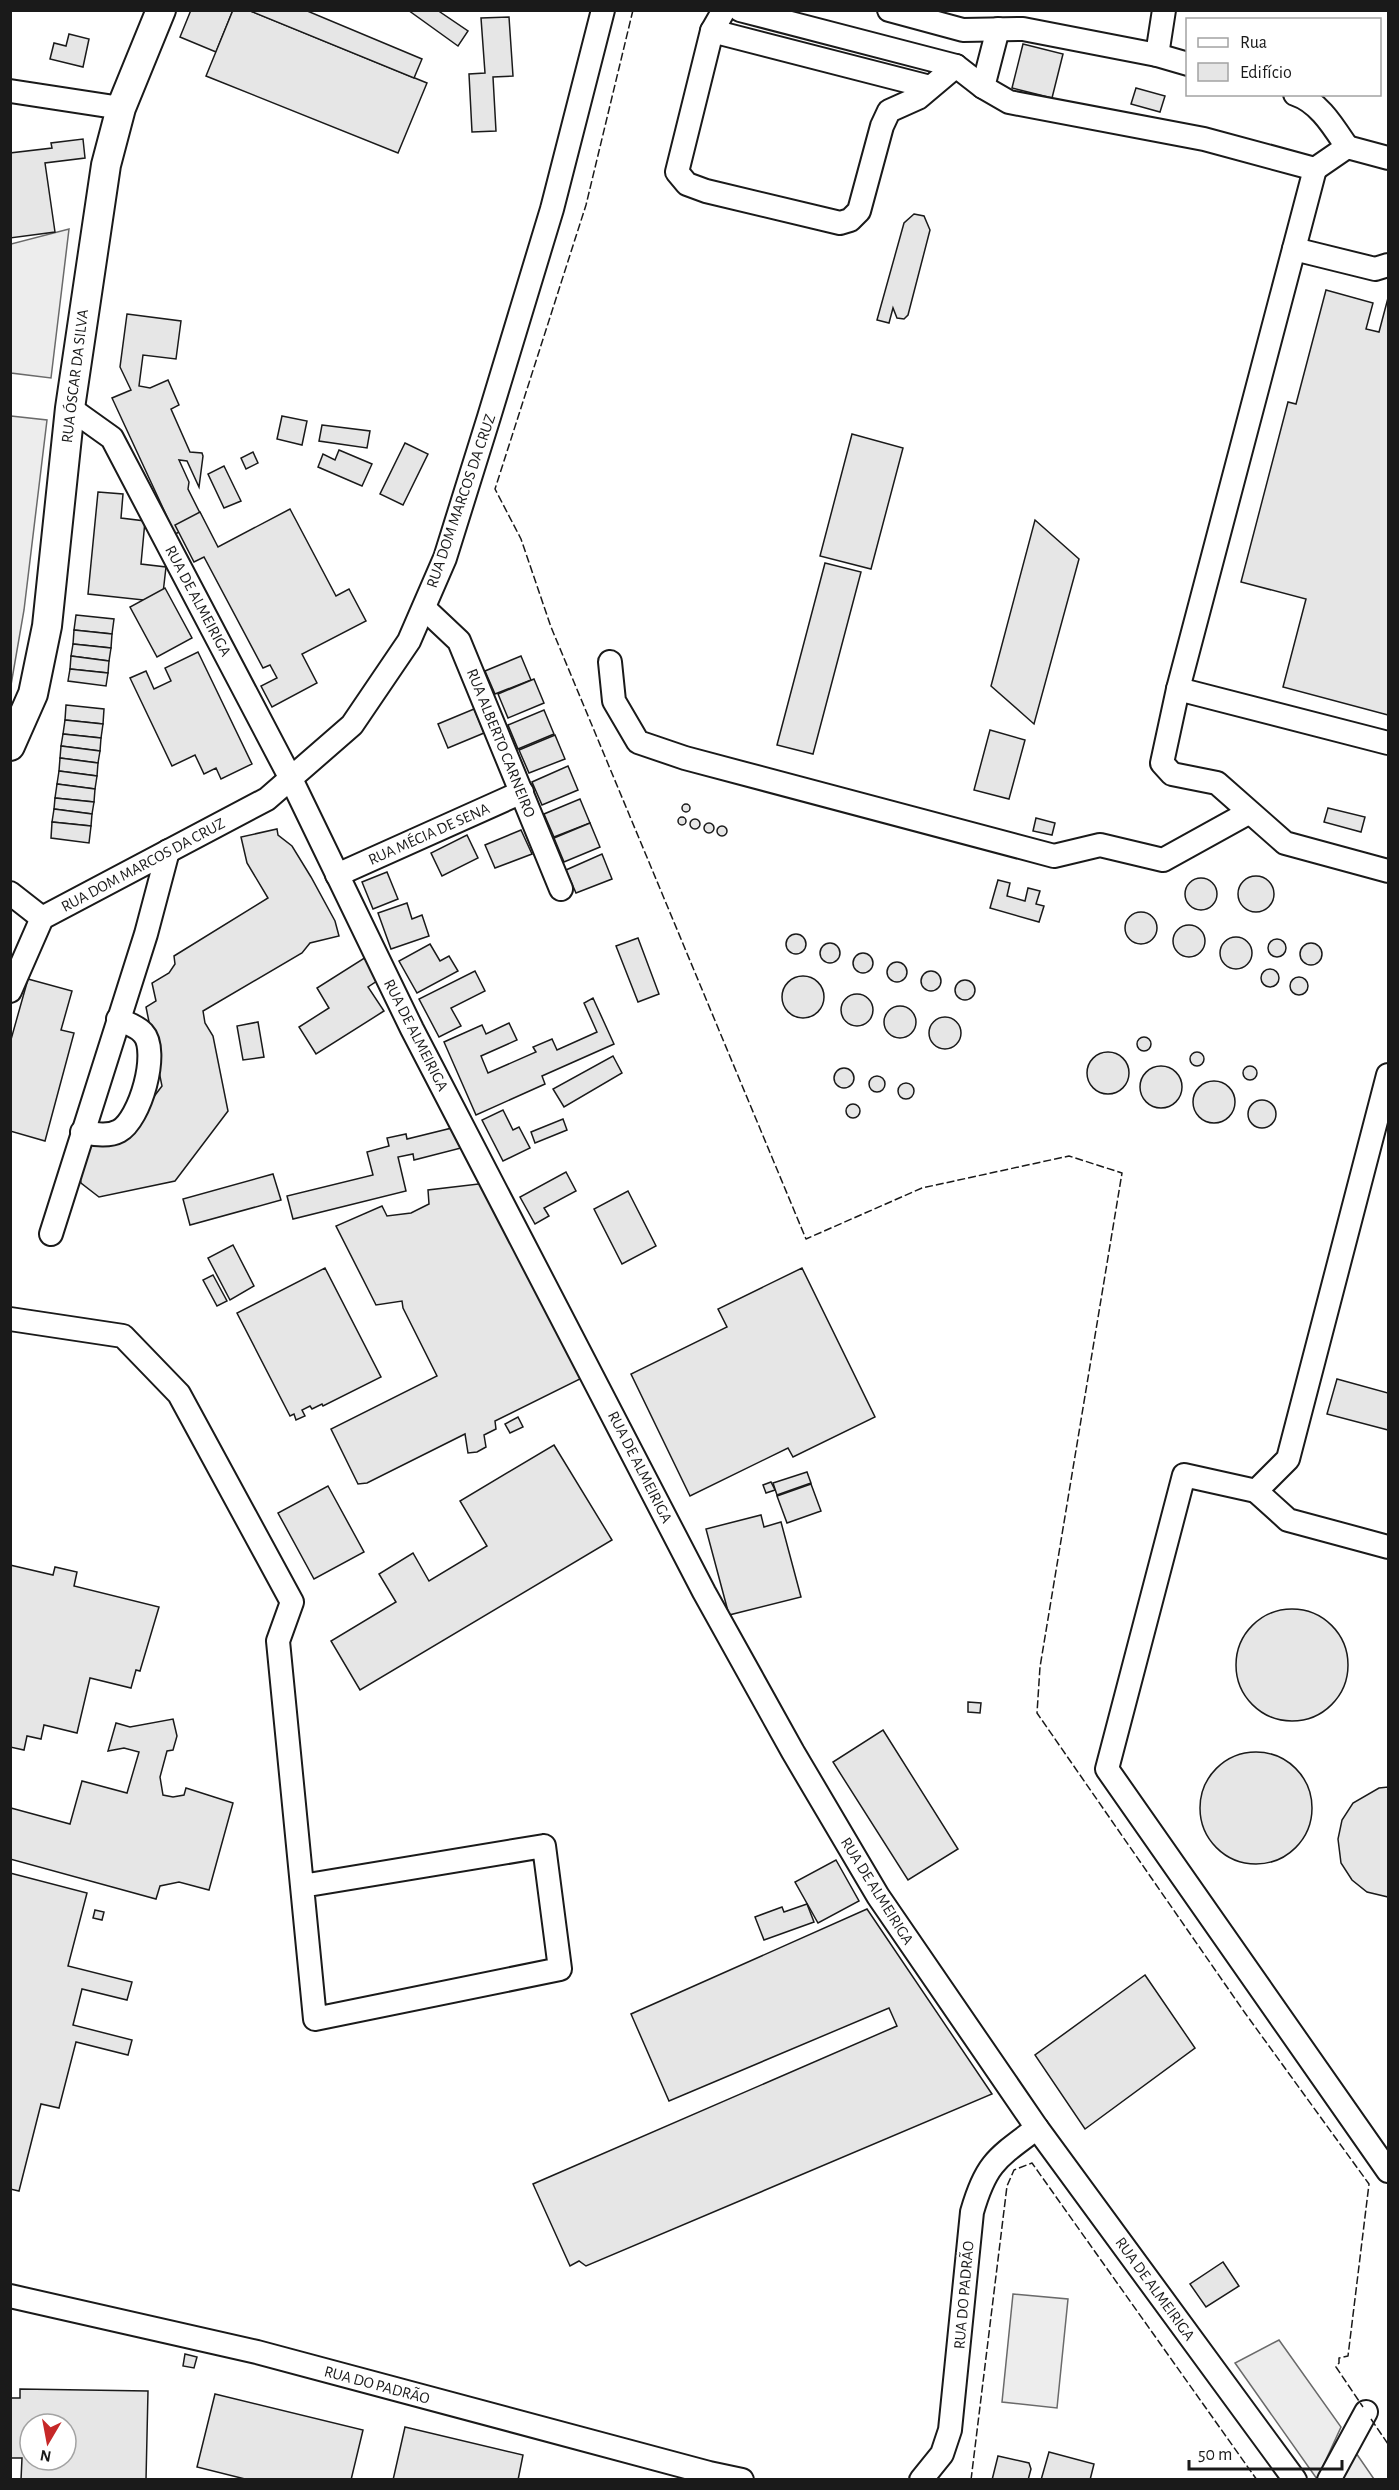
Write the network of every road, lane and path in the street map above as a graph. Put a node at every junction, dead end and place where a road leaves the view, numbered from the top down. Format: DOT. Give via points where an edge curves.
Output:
graph roads {
  1 [pos="161,10"];
  2 [pos="603,10"];
  3 [pos="724,10"];
  4 [pos="740,10"];
  5 [pos="889,10"];
  6 [pos="1164,10"];
  7 [pos="998,29"];
  8 [pos="712,32"];
  9 [pos="1158,55"];
  10 [pos="1186,63"];
  11 [pos="956,66"];
  12 [pos="930,87"];
  13 [pos="983,87"];
  14 [pos="10,91"];
  15 [pos="1301,96"];
  16 [pos="121,108"];
  17 [pos="1347,147"];
  18 [pos="1389,158"];
  19 [pos="1315,169"];
  20 [pos="1294,249"];
  21 [pos="1389,265"];
  22 [pos="70,408"];
  23 [pos="424,608"];
  24 [pos="610,662"];
  25 [pos="1178,689"];
  26 [pos="1389,743"];
  27 [pos="10,746"];
  28 [pos="291,779"];
  29 [pos="522,792"];
  30 [pos="1248,813"];
  31 [pos="168,851"];
  32 [pos="1389,872"];
  33 [pos="337,875"];
  34 [pos="561,890"];
  35 [pos="10,893"];
  36 [pos="42,918"];
  37 [pos="10,991"];
  38 [pos="118,1019"];
  39 [pos="1389,1075"];
  40 [pos="82,1132"];
  41 [pos="51,1234"];
  42 [pos="10,1319"];
  43 [pos="1256,1491"];
  44 [pos="1389,1547"];
  45 [pos="302,1886"];
  46 [pos="1037,2128"];
  47 [pos="1389,2170"];
  48 [pos="10,2296"];
  49 [pos="1366,2412"];
  50 [pos="672,2472"];
  51 [pos="742,2480"];
  52 [pos="921,2480"];
  53 [pos="1295,2480"];
  54 [pos="1329,2480"];
  1 -- 16 [label="main road, RUA ÓSCAR DA SILVA"];
  2 -- 23 [label="street, RUA DOM MARCOS DA CRUZ" via="552,209 445,558"];
  3 -- 8 [label="street"];
  4 -- 11 [label="street"];
  5 -- 7 [label="street" via="963,30"];
  6 -- 9 [label="street"];
  7 -- 9 [label="street" via="1023,29"];
  7 -- 13 [label="street"];
  8 -- 12 [label="street"];
  8 -- 12 [label="street" via="677,172 687,184 706,191 840,223 850,220 859,211 889,111 918,98"];
  9 -- 10 [label="street"];
  11 -- 12 [label="street"];
  11 -- 13 [label="street"];
  13 -- 19 [label="street" via="1009,102 1204,139"];
  14 -- 16 [label="street"];
  15 -- 17 [label="street" via="1329,120"];
  16 -- 22 [label="main road, RUA ÓSCAR DA SILVA" via="95,226"];
  17 -- 18 [label="street"];
  17 -- 19 [label="street"];
  19 -- 20 [label="street"];
  20 -- 21 [label="street" via="1375,269"];
  20 -- 25 [label="street"];
  22 -- 27 [label="main road, RUA ÓSCAR DA SILVA" via="47,626 33,694"];
  22 -- 28 [label="street, RUA DE ALMEIRIGA" via="112,438"];
  23 -- 28 [label="street, RUA DOM MARCOS DA CRUZ" via="410,641 352,725"];
  23 -- 29 [label="street, RUA ALBERTO CARNEIRO" via="459,641"];
  24 -- 30 [label="street" via="614,702 638,742 685,758 1054,856 1100,845 1163,860"];
  25 -- 26 [label="street"];
  25 -- 30 [label="street" via="1162,763 1172,774 1217,783"];
  28 -- 31 [label="street, RUA DOM MARCOS DA CRUZ" via="267,799"];
  28 -- 33 [label="street, RUA DE ALMEIRIGA"];
  29 -- 33 [label="street, RUA MÉCIA DE SENA"];
  29 -- 34 [label="street, RUA ALBERTO CARNEIRO"];
  30 -- 32 [label="street" via="1285,843"];
  31 -- 36 [label="street, RUA DOM MARCOS DA CRUZ"];
  31 -- 38 [label="street"];
  33 -- 46 [label="street, RUA DE ALMEIRIGA" via="412,1029 704,1592 793,1752 878,1896"];
  35 -- 36 [label="street, RUA DOM MARCOS DA CRUZ"];
  36 -- 37 [label="street, RUA DOM MARCOS DA CRUZ"];
  38 -- 40 [label="street"];
  38 -- 40 [label="street" via="143,1032 148,1041 148,1075 132,1117 121,1130 110,1134"];
  39 -- 43 [label="street" via="1288,1460"];
  40 -- 41 [label="street"];
  42 -- 45 [label="street" via="123,1336 179,1394 292,1602 278,1641"];
  43 -- 44 [label="street" via="1288,1520"];
  43 -- 47 [label="street" via="1184,1475 1107,1769"];
  45 -- 45 [label="street" via="315,2019 560,1969 544,1846"];
  46 -- 52 [label="street, RUA DO PADRÃO" via="999,2156 981,2180 972,2212 950,2430 942,2454"];
  46 -- 53 [label="street, RUA DE ALMEIRIGA"];
  48 -- 50 [label="street, RUA DO PADRÃO" via="257,2352"];
  49 -- 54 [label="street"];
  50 -- 51 [label="street, RUA DO PADRÃO"];
}
